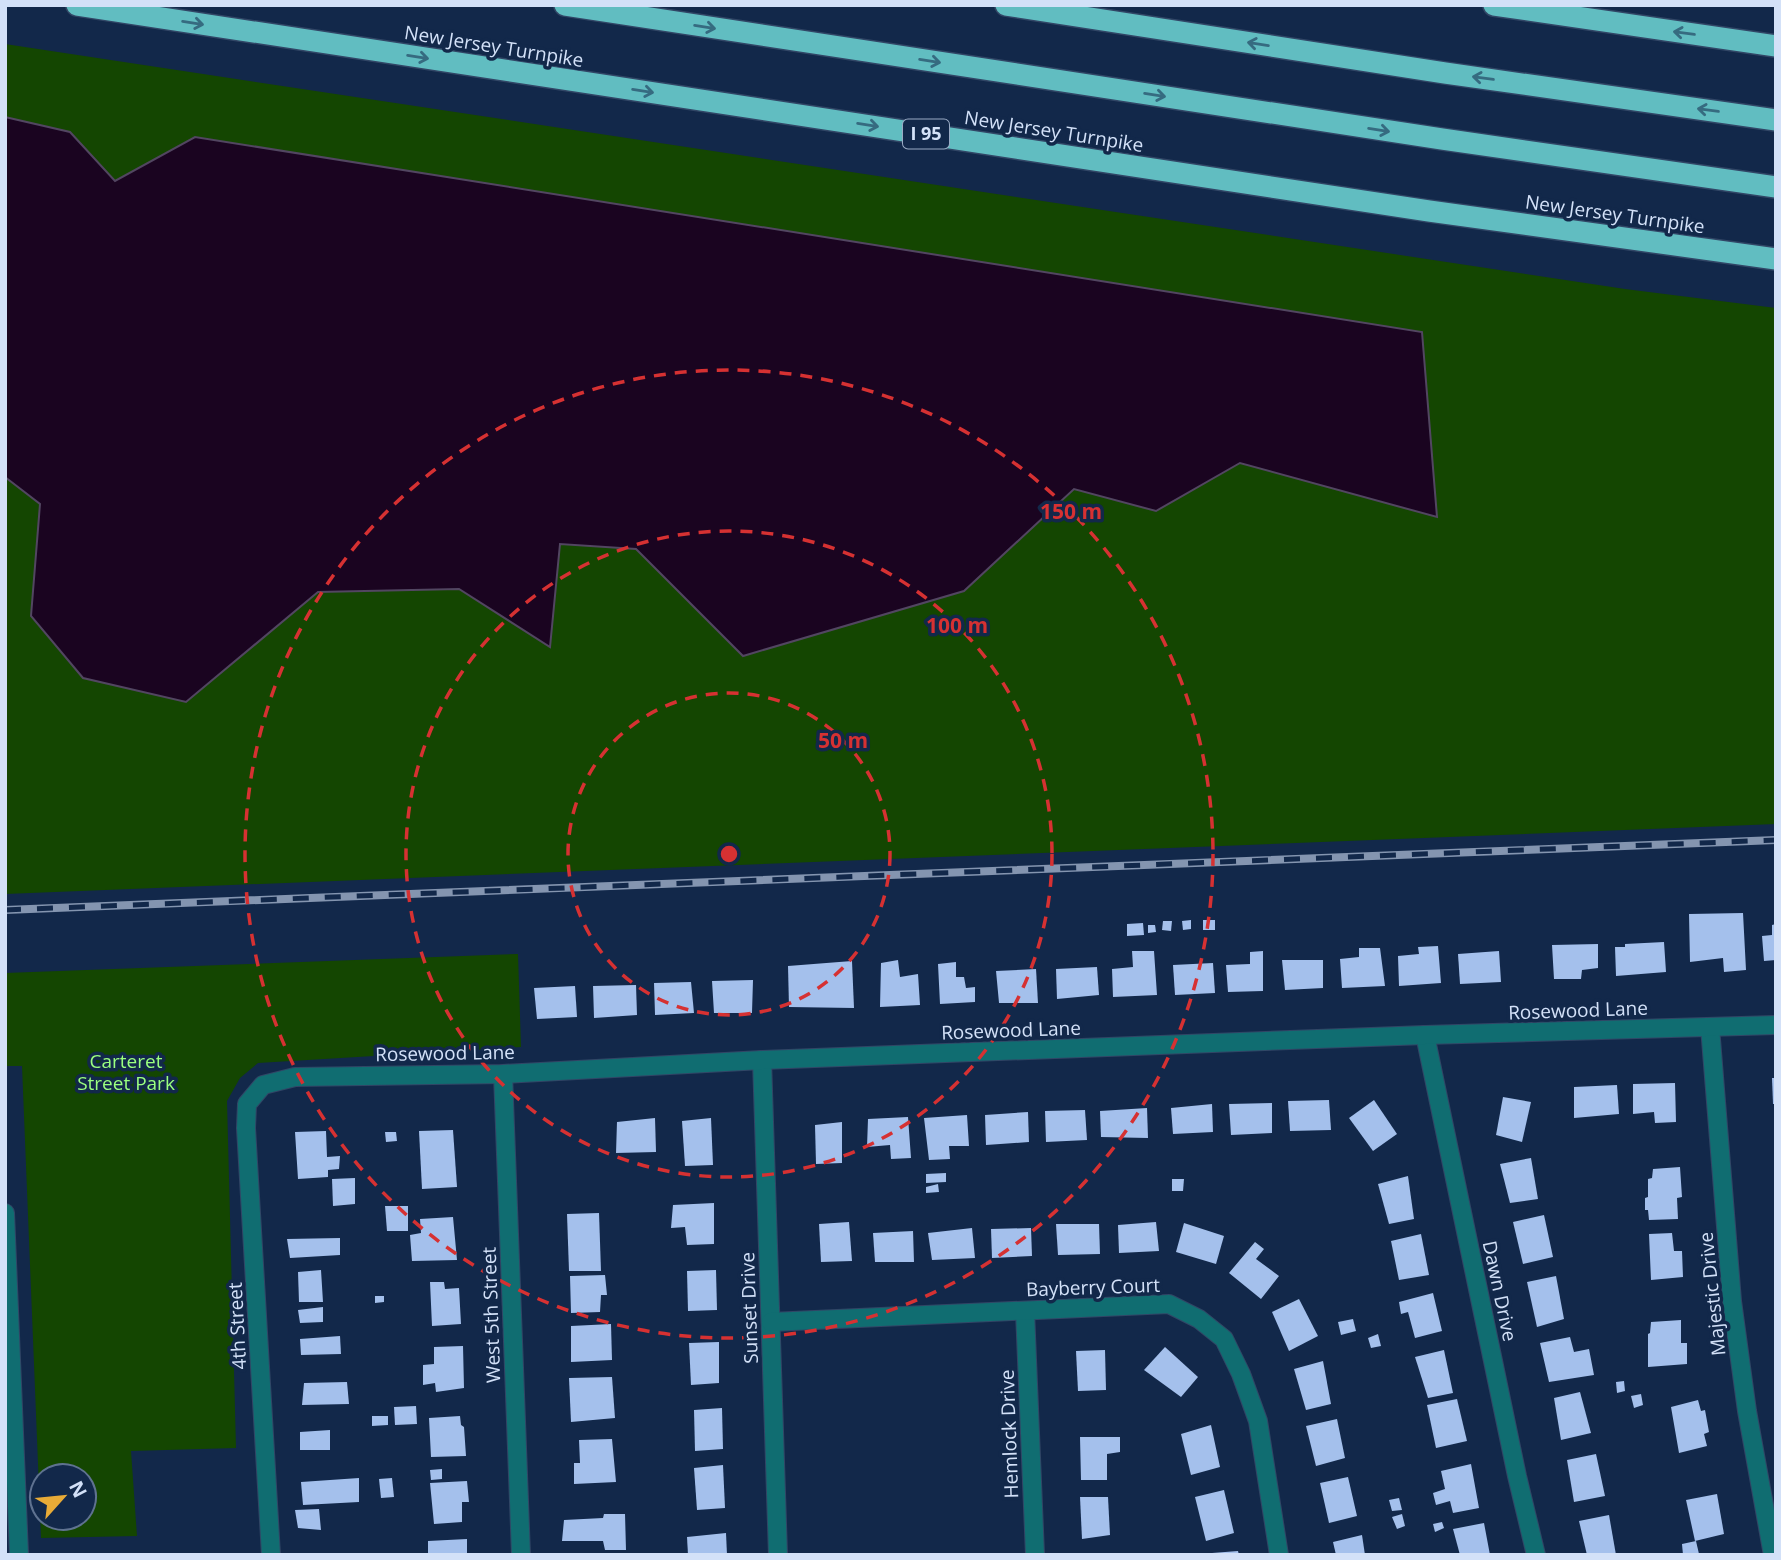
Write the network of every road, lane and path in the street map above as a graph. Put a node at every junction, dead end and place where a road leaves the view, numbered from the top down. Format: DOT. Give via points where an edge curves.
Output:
graph roads {
  1 [pos="77,5"];
  2 [pos="565,5"];
  3 [pos="1006,5"];
  4 [pos="1494,5"];
  5 [pos="1776,46"];
  6 [pos="1776,120"];
  7 [pos="1776,187"];
  8 [pos="1776,260"];
  9 [pos="1776,1025"];
  10 [pos="1710,1027"];
  11 [pos="1425,1035"];
  12 [pos="762,1060"];
  13 [pos="503,1074"];
  14 [pos="254,1096"];
  15 [pos="5,1213"];
  16 [pos="1025,1311"];
  17 [pos="771,1322"];
  18 [pos="19,1555"];
  19 [pos="271,1555"];
  20 [pos="521,1555"];
  21 [pos="778,1555"];
  22 [pos="1035,1555"];
  23 [pos="1279,1555"];
  24 [pos="1536,1555"];
  25 [pos="1773,1555"];
  1 -- 8 [label="highway, New Jersey Turnpike / I 95, one-way"];
  2 -- 7 [label="highway, one-way"];
  6 -- 3 [label="highway, one-way"];
  5 -- 4 [label="highway, one-way"];
  9 -- 10 [label="street, Rosewood Lane"];
  10 -- 11 [label="street, Rosewood Lane"];
  10 -- 25 [label="street, Majestic Drive" via="1732,1301"];
  11 -- 12 [label="street, Rosewood Lane"];
  11 -- 24 [label="street, Dawn Drive"];
  12 -- 13 [label="street, Rosewood Lane"];
  12 -- 17 [label="street, Sunset Drive"];
  13 -- 14 [label="street, Rosewood Lane" via="295,1076 263,1086"];
  13 -- 20 [label="street, West 5th Street"];
  14 -- 19 [label="street, 4th Street" via="247,1104 246,1128"];
  15 -- 18 [label="street"];
  16 -- 17 [label="street, Bayberry Court"];
  16 -- 22 [label="street, Hemlock Drive"];
  16 -- 23 [label="street, Bayberry Court" via="1169,1304 1224,1339 1258,1421"];
  17 -- 21 [label="street, Sunset Drive"];
}
